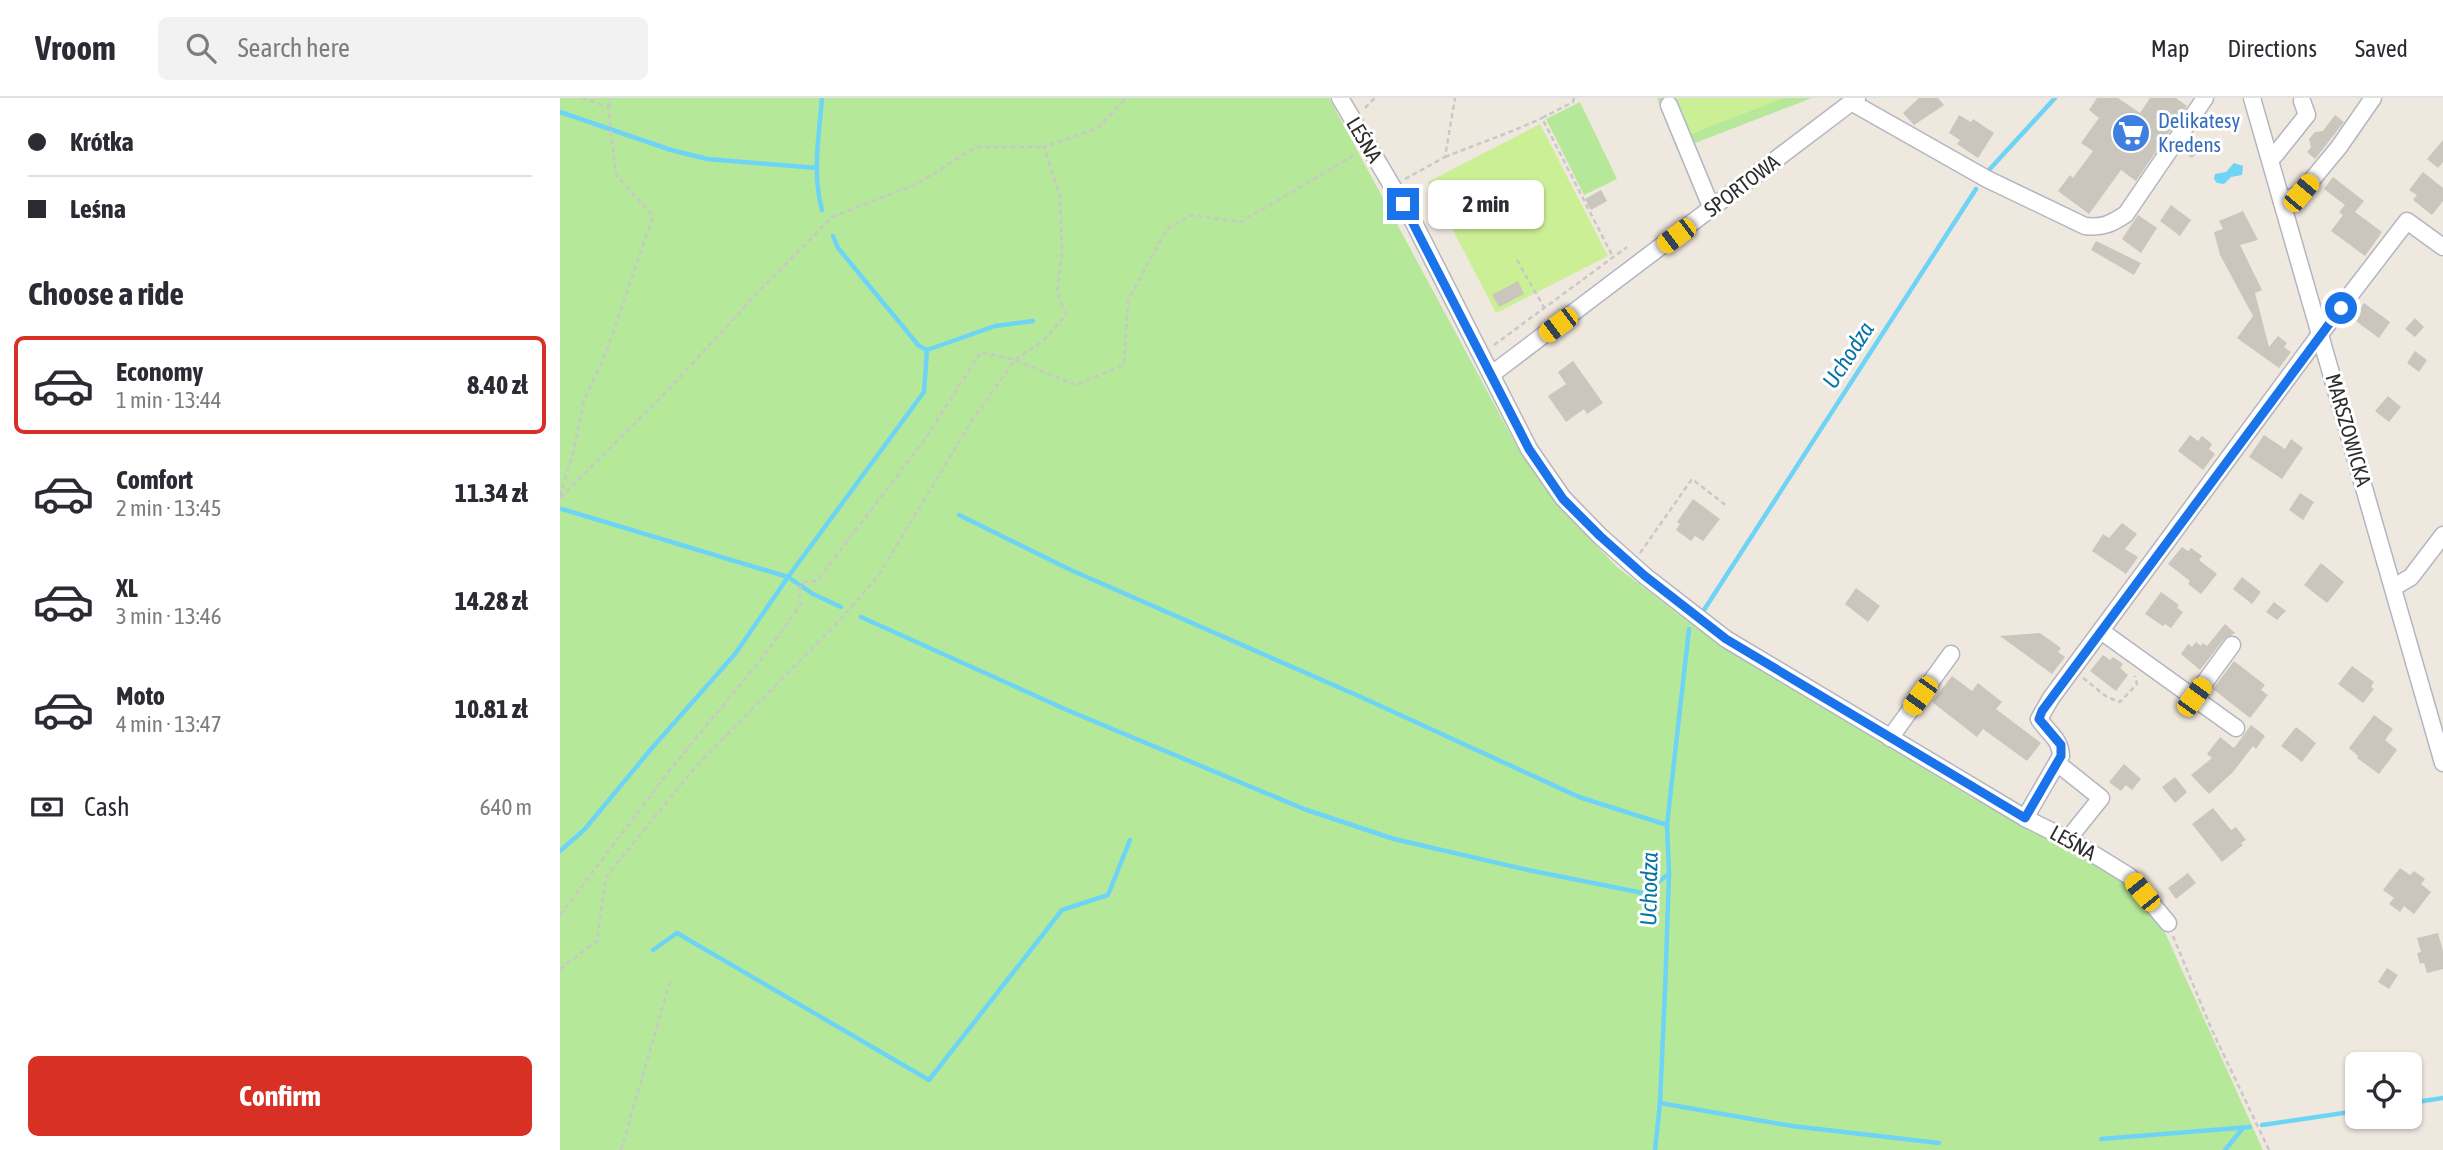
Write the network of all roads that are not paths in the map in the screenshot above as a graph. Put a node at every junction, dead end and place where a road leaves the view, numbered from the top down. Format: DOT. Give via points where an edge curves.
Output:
graph roads {
  1 [pos="1340,98"];
  2 [pos="2205,98"];
  3 [pos="2252,98"];
  4 [pos="2373,98"];
  5 [pos="1854,100"];
  6 [pos="2302,101"];
  7 [pos="1669,105"];
  8 [pos="2270,157"];
  9 [pos="2282,202"];
  10 [pos="1712,209"];
  11 [pos="2442,246"];
  12 [pos="2320,335"];
  13 [pos="1492,374"];
  14 [pos="2443,535"];
  15 [pos="2394,587"];
  16 [pos="2101,631"];
  17 [pos="2232,645"];
  18 [pos="1951,654"];
  19 [pos="2194,697"];
  20 [pos="2236,727"];
  21 [pos="1890,738"];
  22 [pos="2057,763"];
  23 [pos="2443,763"];
  24 [pos="2025,818"];
  25 [pos="2068,839"];
  26 [pos="2168,923"];
  1 -- 13 [label="street, LEŚNA" via="1414,223"];
  2 -- 5 [label="street" via="2126,214 2098,228 1987,179"];
  3 -- 8 [label="street, MARSZOWICKA"];
  4 -- 9 [label="street" via="2301,193"];
  5 -- 10 [label="street, SPORTOWA"];
  6 -- 8 [label="street" via="2307,115"];
  7 -- 10 [label="street"];
  8 -- 9 [label="street, MARSZOWICKA"];
  9 -- 12 [label="street, MARSZOWICKA"];
  10 -- 13 [label="street, SPORTOWA"];
  11 -- 12 [label="street" via="2407,221"];
  12 -- 15 [label="street, MARSZOWICKA"];
  12 -- 16 [label="street"];
  13 -- 21 [label="street, LEŚNA" via="1529,449 1563,499 1632,564 1726,639"];
  14 -- 15 [label="street" via="2411,577"];
  15 -- 23 [label="street, MARSZOWICKA"];
  16 -- 19 [label="street"];
  16 -- 22 [label="street" via="2039,719 2061,745"];
  17 -- 19 [label="street"];
  18 -- 21 [label="street"];
  19 -- 20 [label="street"];
  21 -- 24 [label="street, LEŚNA"];
  22 -- 24 [label="street"];
  22 -- 25 [label="street" via="2101,798"];
  24 -- 25 [label="street, LEŚNA"];
  25 -- 26 [label="street, LEŚNA" via="2129,876"];
}
